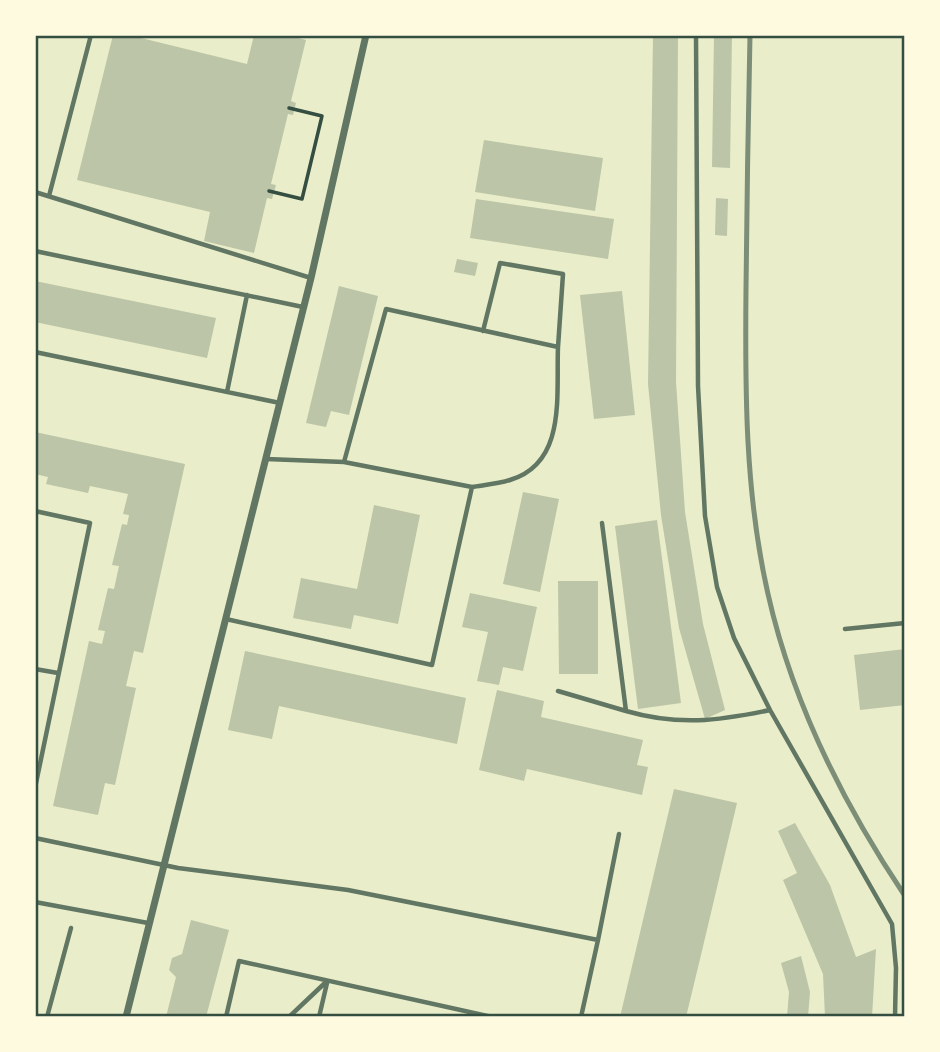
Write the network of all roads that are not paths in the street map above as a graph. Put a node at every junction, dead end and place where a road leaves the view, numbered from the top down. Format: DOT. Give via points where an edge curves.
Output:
graph roads {
  1 [pos="91,35"];
  2 [pos="696,35"];
  3 [pos="363,36"];
  4 [pos="35,192"];
  5 [pos="49,196"];
  6 [pos="35,251"];
  7 [pos="311,278"];
  8 [pos="247,295"];
  9 [pos="303,307"];
  10 [pos="483,331"];
  11 [pos="558,347"];
  12 [pos="35,352"];
  13 [pos="227,392"];
  14 [pos="279,403"];
  15 [pos="265,458"];
  16 [pos="344,462"];
  17 [pos="472,487"];
  18 [pos="35,511"];
  19 [pos="602,523"];
  20 [pos="225,619"];
  21 [pos="905,622"];
  22 [pos="845,629"];
  23 [pos="35,669"];
  24 [pos="59,673"];
  25 [pos="558,691"];
  26 [pos="770,710"];
  27 [pos="626,711"];
  28 [pos="35,788"];
  29 [pos="619,834"];
  30 [pos="35,838"];
  31 [pos="163,865"];
  32 [pos="35,902"];
  33 [pos="148,923"];
  34 [pos="71,928"];
  35 [pos="598,940"];
  36 [pos="327,982"];
  37 [pos="47,1017"];
  38 [pos="126,1017"];
  39 [pos="226,1017"];
  40 [pos="289,1017"];
  41 [pos="319,1017"];
  42 [pos="492,1017"];
  43 [pos="581,1017"];
  44 [pos="895,1017"];
  1 -- 5 [label="lane"];
  2 -- 26 [label="lane" via="698,386 705,516 724,615"];
  3 -- 7 [label="street"];
  4 -- 5 [label="lane"];
  5 -- 7 [label="lane"];
  6 -- 8 [label="lane"];
  7 -- 9 [label="street"];
  8 -- 9 [label="lane"];
  8 -- 13 [label="lane"];
  9 -- 14 [label="street"];
  10 -- 11 [label="lane"];
  10 -- 11 [label="lane" via="500,263 563,274"];
  10 -- 16 [label="lane" via="386,309"];
  11 -- 17 [label="lane" via="554,434 541,462 511,480"];
  12 -- 13 [label="lane"];
  13 -- 14 [label="lane"];
  14 -- 15 [label="street"];
  15 -- 16 [label="lane"];
  15 -- 20 [label="street"];
  16 -- 17 [label="lane"];
  17 -- 20 [label="lane" via="432,665"];
  18 -- 24 [label="lane" via="90,523"];
  19 -- 27 [label="lane"];
  20 -- 31 [label="street"];
  21 -- 22 [label="lane"];
  23 -- 24 [label="lane"];
  24 -- 28 [label="lane"];
  25 -- 27 [label="lane"];
  26 -- 27 [label="lane" via="719,721 659,720"];
  26 -- 44 [label="lane" via="892,925"];
  29 -- 35 [label="lane"];
  30 -- 31 [label="lane"];
  31 -- 33 [label="street"];
  31 -- 35 [label="lane" via="348,890"];
  32 -- 33 [label="lane"];
  33 -- 38 [label="street"];
  34 -- 37 [label="lane"];
  35 -- 43 [label="lane"];
  36 -- 39 [label="lane" via="239,961"];
  36 -- 40 [label="lane"];
  36 -- 41 [label="lane"];
  36 -- 42 [label="lane"];
}
